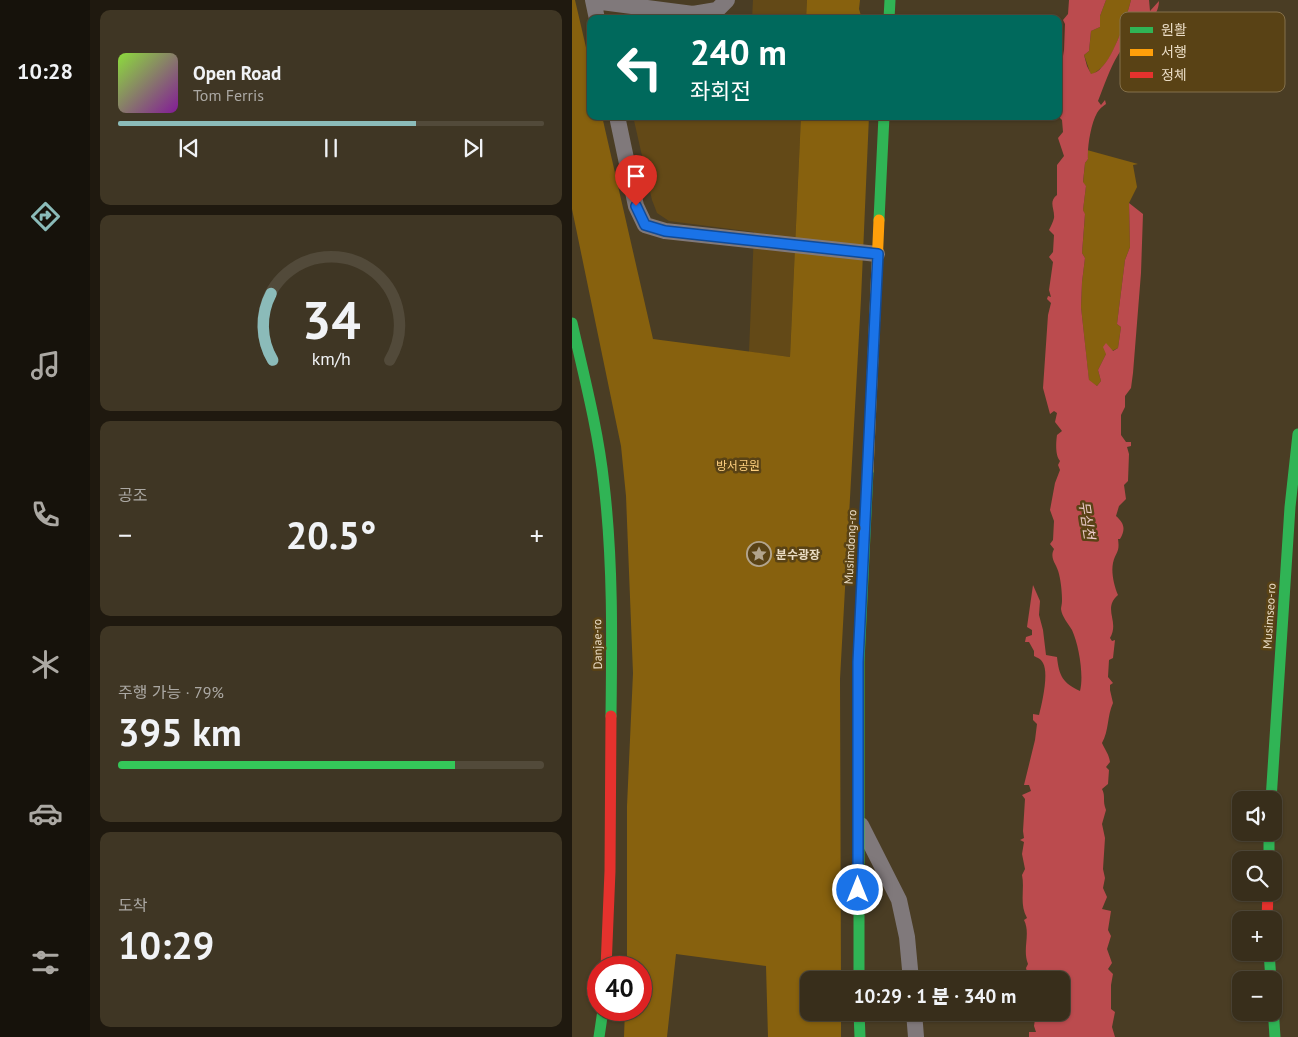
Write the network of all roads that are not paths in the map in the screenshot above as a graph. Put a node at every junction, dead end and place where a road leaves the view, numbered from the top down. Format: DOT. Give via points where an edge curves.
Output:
graph roads {
  1 [pos="594,0"];
  2 [pos="726,0"];
  3 [pos="890,0"];
  4 [pos="596,15"];
  5 [pos="889,15"];
  6 [pos="618,120"];
  7 [pos="884,120"];
  8 [pos="878,254"];
  9 [pos="572,323"];
  10 [pos="1298,434"];
  11 [pos="1294,508"];
  12 [pos="1271,791"];
  13 [pos="858,818"];
  14 [pos="606,956"];
  15 [pos="859,971"];
  16 [pos="910,971"];
  17 [pos="601,1021"];
  18 [pos="859,1021"];
  19 [pos="915,1021"];
  20 [pos="1274,1021"];
  21 [pos="599,1037"];
  22 [pos="860,1037"];
  23 [pos="916,1037"];
  24 [pos="1276,1037"];
  1 -- 2 [label="street" via="693,14 717,10"];
  1 -- 4 [label="street"];
  3 -- 5 [label="street"];
  6 -- 8 [label="street" via="636,206 645,225 665,231"];
  7 -- 8 [label="street, Musimdong-ro"];
  8 -- 13 [label="street, Musimdong-ro" via="858,662"];
  9 -- 14 [label="street, Danjae-ro" via="604,482 609,565 611,655"];
  10 -- 11 [label="street, Musimseo-ro"];
  11 -- 12 [label="street, Musimseo-ro"];
  13 -- 15 [label="street, Musimdong-ro"];
  13 -- 16 [label="street" via="899,900"];
  17 -- 21 [label="street"];
  18 -- 22 [label="street"];
  19 -- 23 [label="street"];
  20 -- 24 [label="street"];
}
